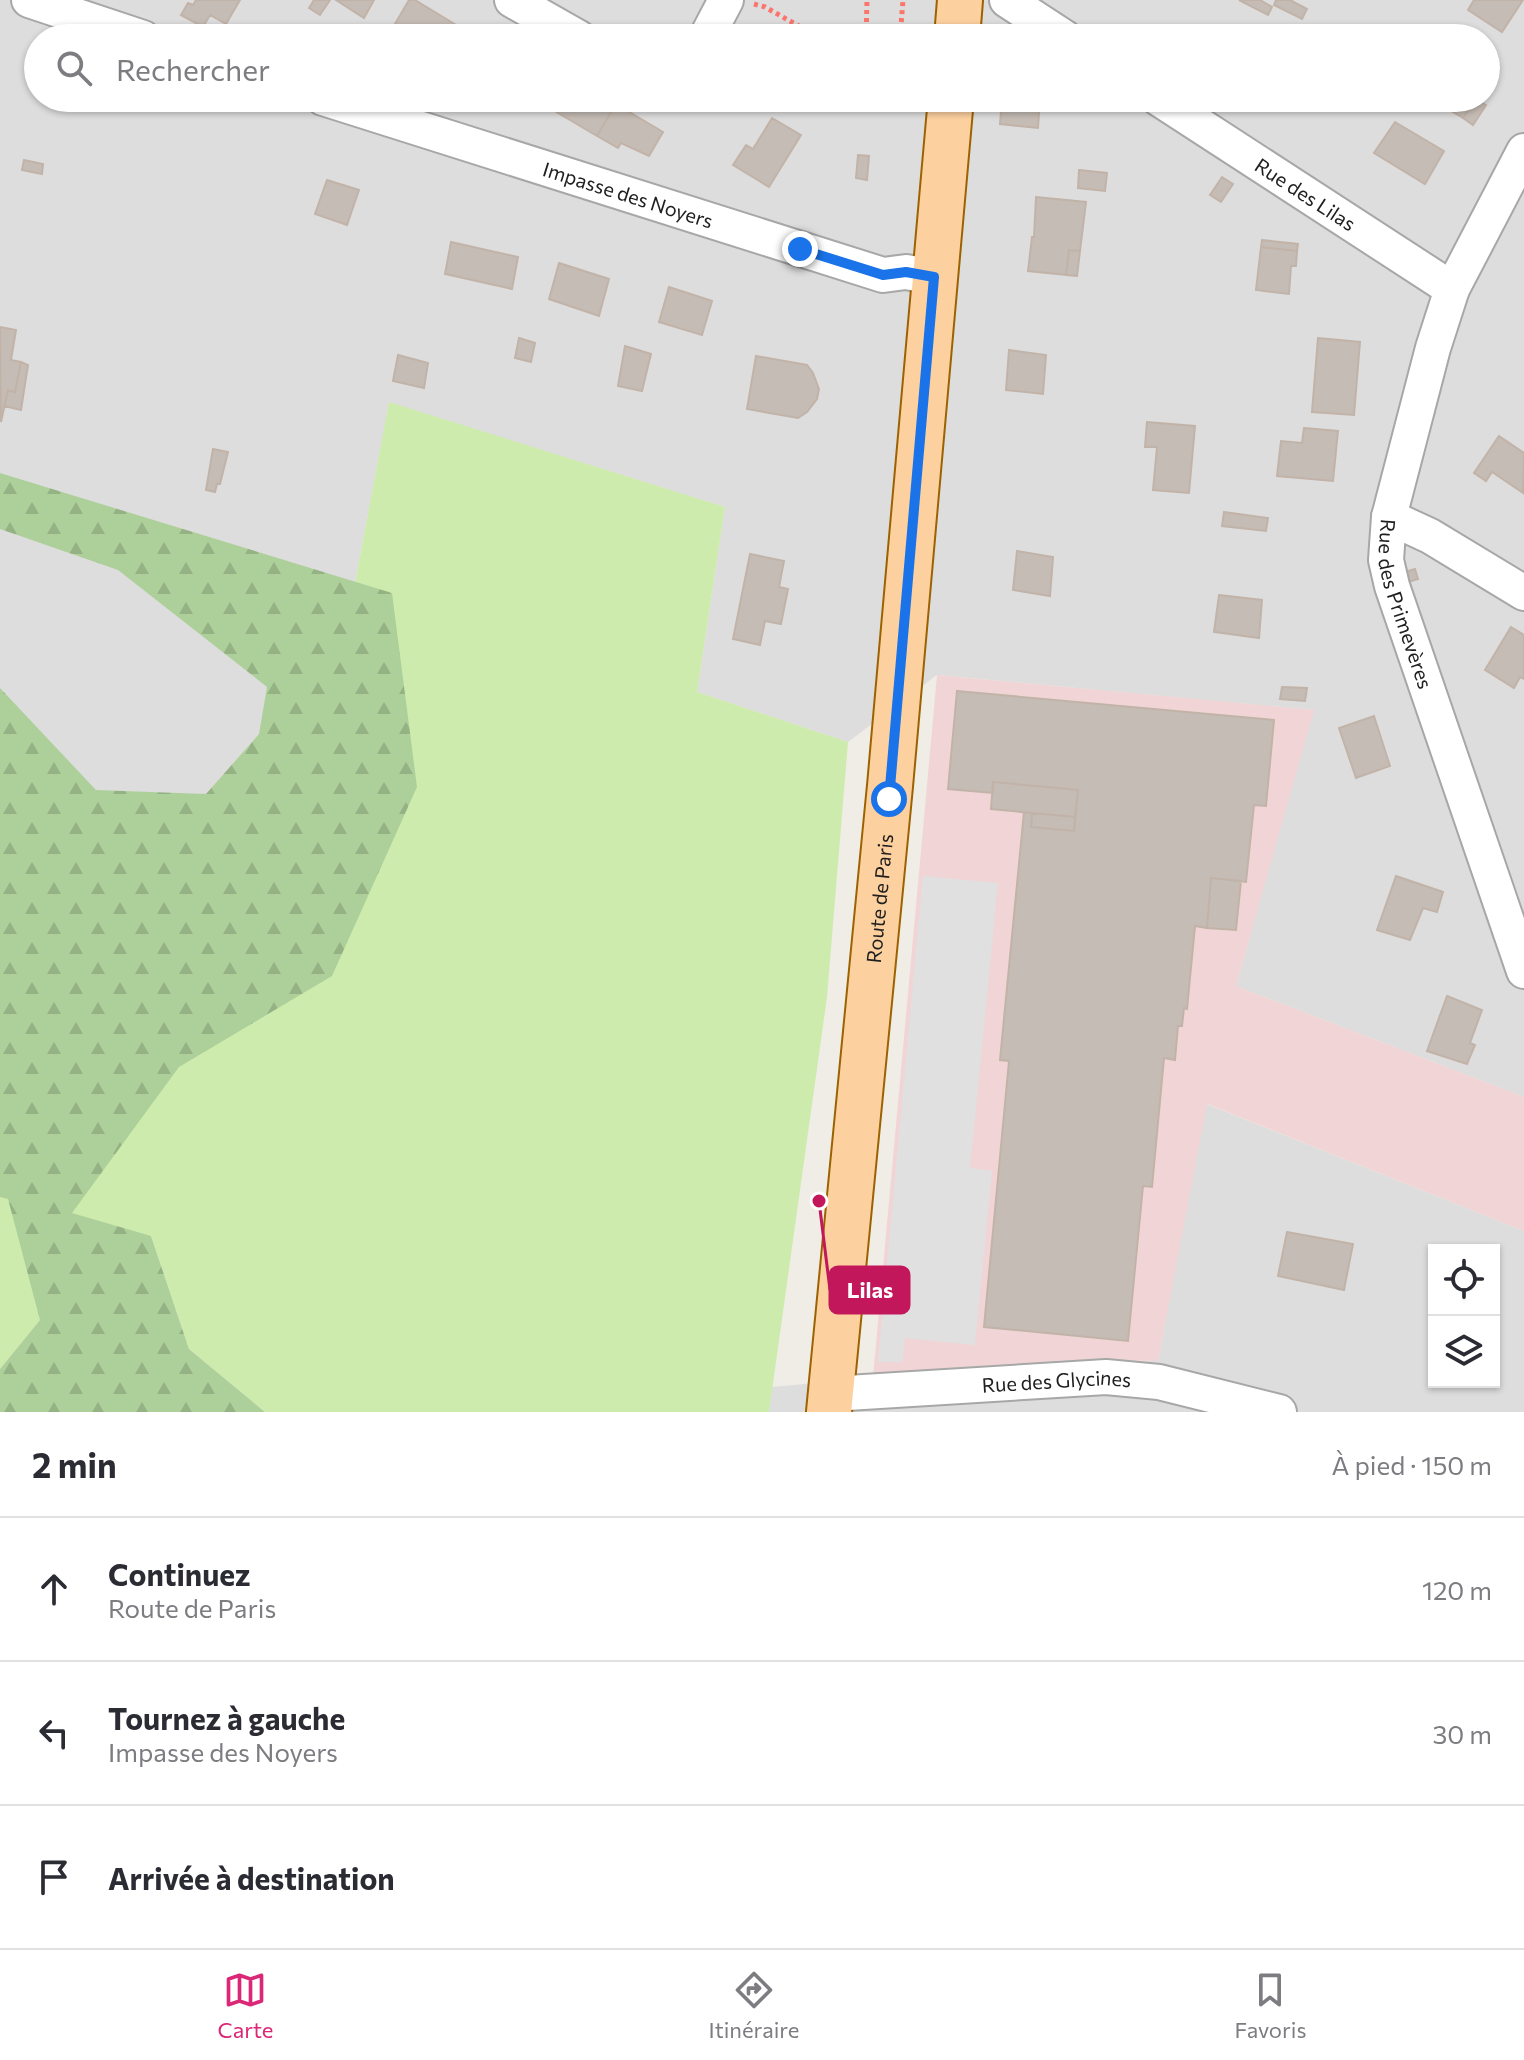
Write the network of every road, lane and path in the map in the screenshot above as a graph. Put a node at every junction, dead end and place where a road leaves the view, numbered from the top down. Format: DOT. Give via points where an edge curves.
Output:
graph roads {
  1 [pos="29,0"];
  2 [pos="512,0"];
  3 [pos="867,0"];
  4 [pos="903,0"];
  5 [pos="960,0"];
  6 [pos="1007,0"];
  7 [pos="739,2"];
  8 [pos="101,24"];
  9 [pos="554,24"];
  10 [pos="719,24"];
  11 [pos="795,24"];
  12 [pos="866,24"];
  13 [pos="901,24"];
  14 [pos="958,24"];
  15 [pos="1044,24"];
  16 [pos="367,112"];
  17 [pos="950,112"];
  18 [pos="1180,112"];
  19 [pos="1524,151"];
  20 [pos="934,277"];
  21 [pos="1452,289"];
  22 [pos="1389,517"];
  23 [pos="1524,593"];
  24 [pos="1524,971"];
  25 [pos="1155,1397"];
  26 [pos="830,1403"];
  27 [pos="1279,1412"];
  1 -- 8 [label="street"];
  2 -- 9 [label="street"];
  3 -- 12 [label="path"];
  4 -- 13 [label="path"];
  5 -- 14 [label="main road"];
  6 -- 15 [label="street"];
  7 -- 10 [label="street"];
  7 -- 11 [label="path" via="765,7"];
  16 -- 20 [label="street, Impasse des Noyers" via="883,275"];
  17 -- 20 [label="main road, Route de Paris"];
  18 -- 21 [label="street, Rue des Lilas"];
  19 -- 21 [label="street, Rue des Primevères"];
  20 -- 26 [label="main road, Route de Paris"];
  21 -- 22 [label="street, Rue des Primevères"];
  22 -- 23 [label="street"];
  22 -- 24 [label="street, Rue des Primevères" via="1386,560 1392,586"];
  25 -- 26 [label="street, Rue des Glycines" via="1106,1377"];
  25 -- 27 [label="street, Rue des Glycines"];
}
